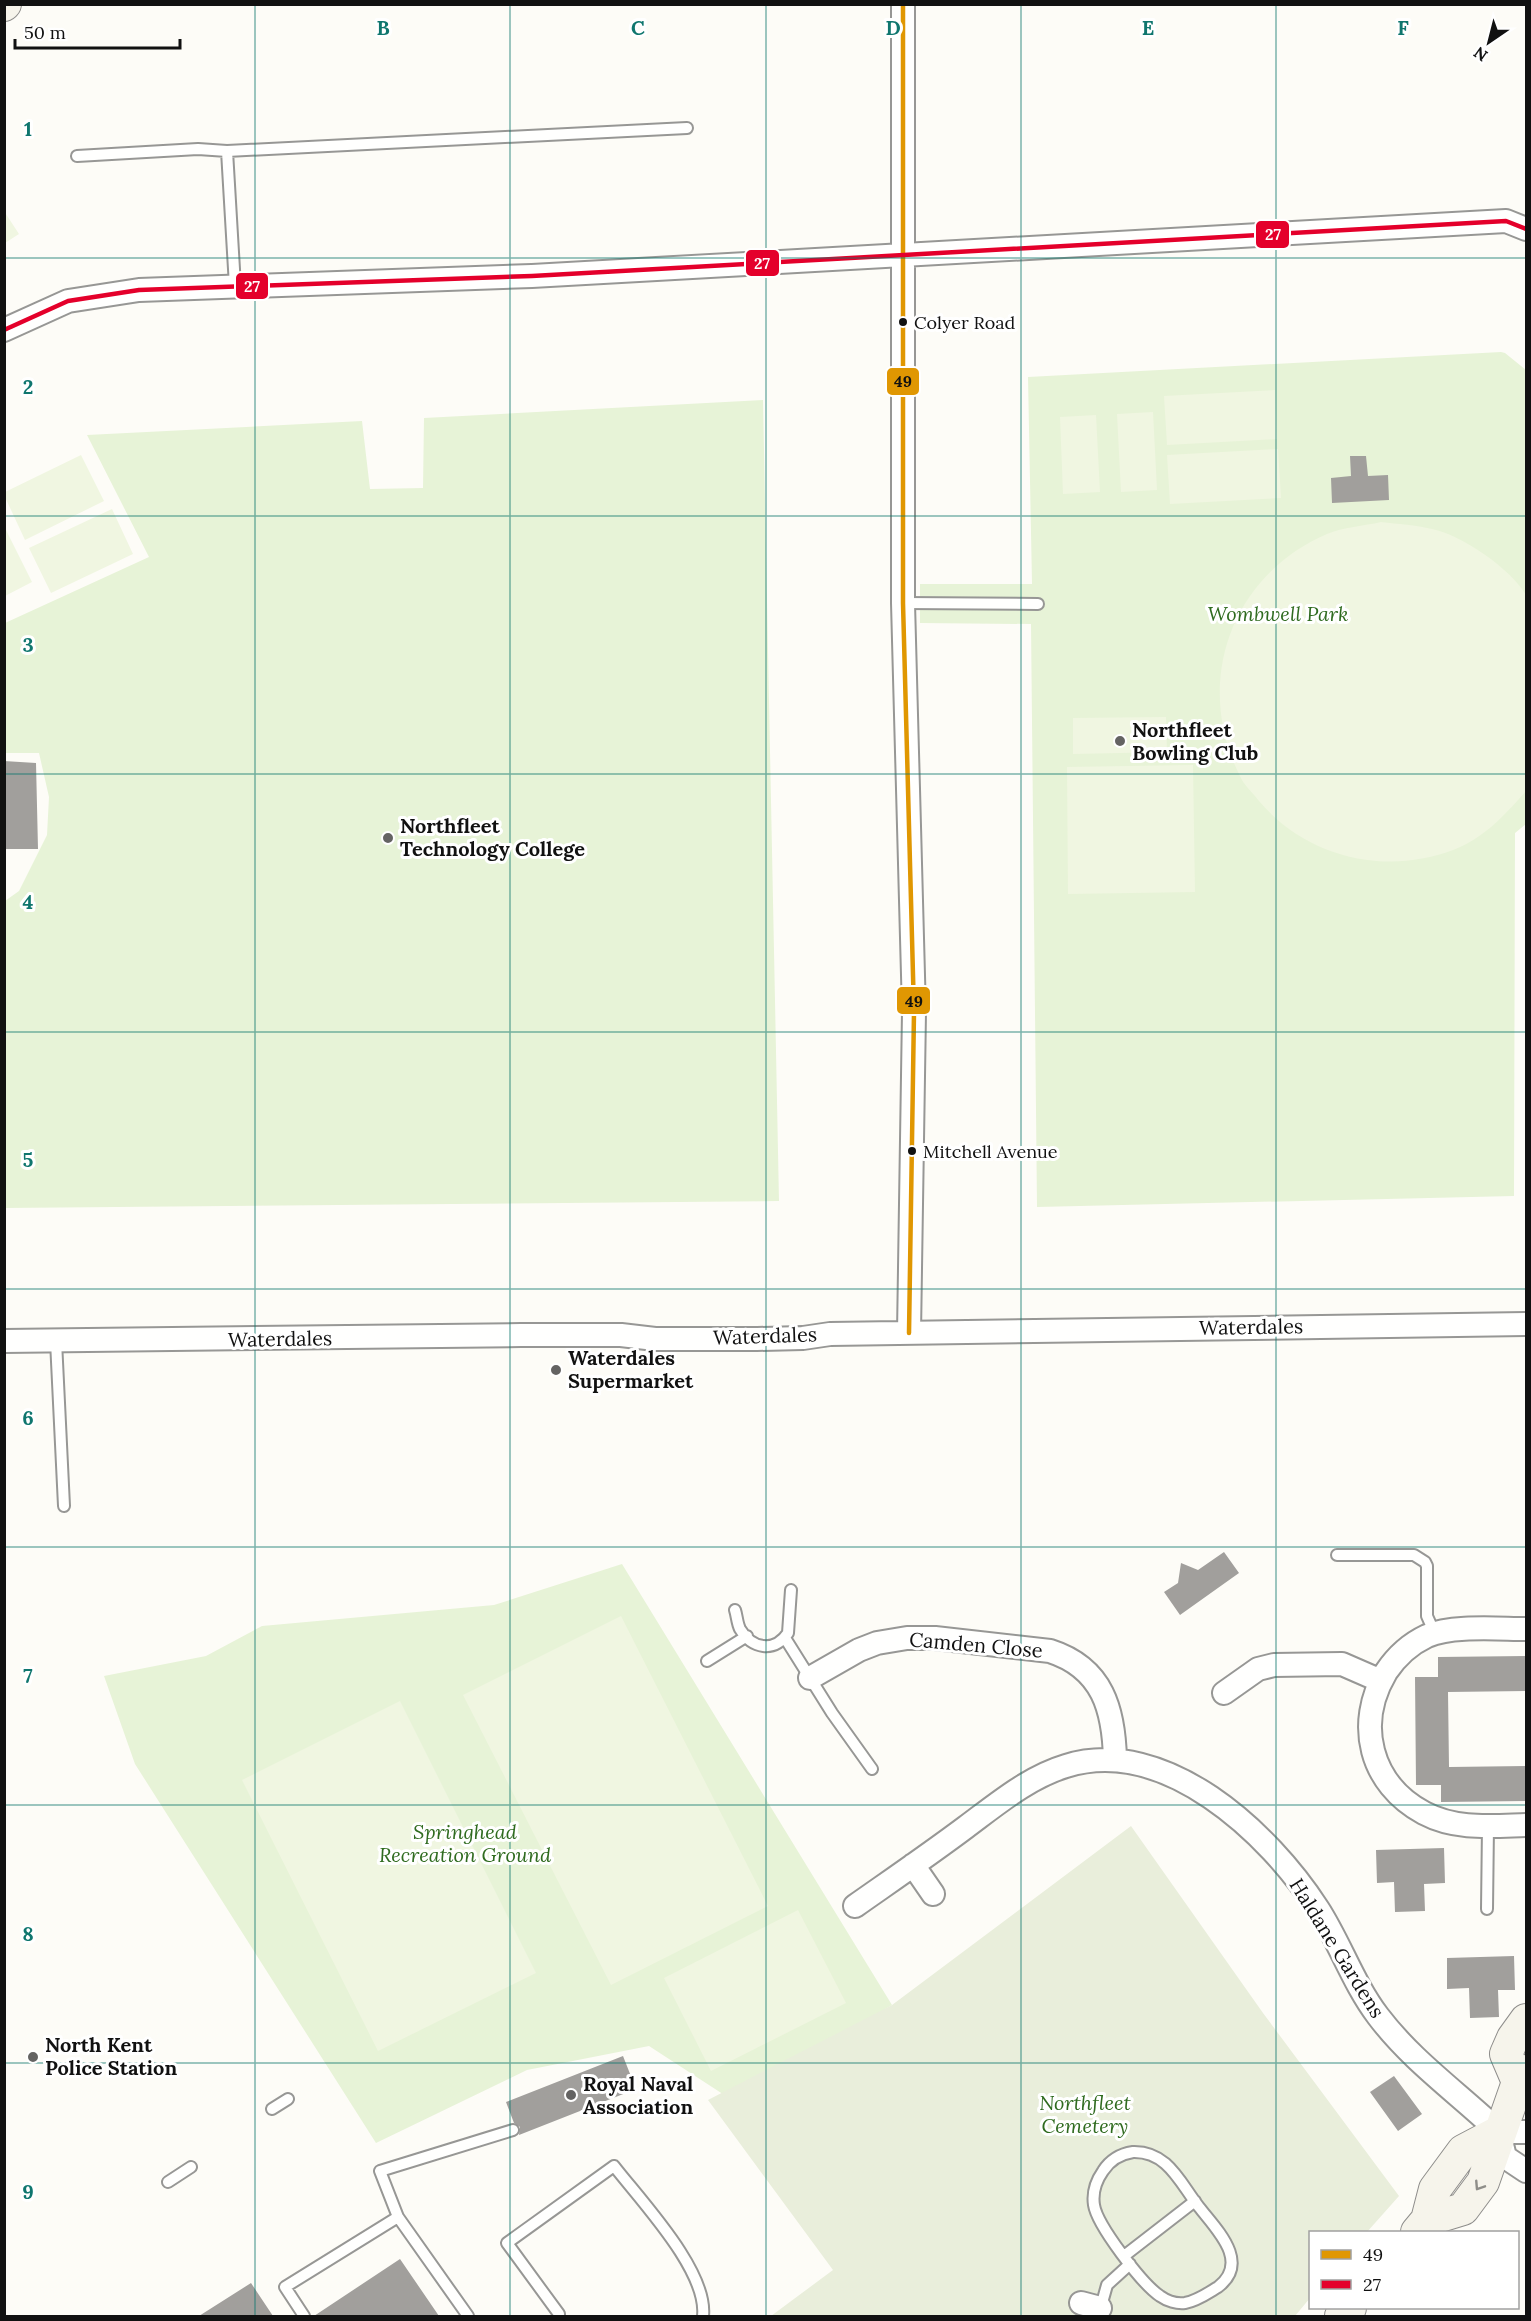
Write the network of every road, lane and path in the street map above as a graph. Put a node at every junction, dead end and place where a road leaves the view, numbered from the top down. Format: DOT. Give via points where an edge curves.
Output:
graph roads {
  1 [pos="903,4"];
  2 [pos="687,128"];
  3 [pos="227,152"];
  4 [pos="77,156"];
  5 [pos="1527,229"];
  6 [pos="903,254"];
  7 [pos="235,286"];
  8 [pos="4,330"];
  9 [pos="903,603"];
  10 [pos="1038,604"];
  11 [pos="1527,1324"];
  12 [pos="909,1333"];
  13 [pos="4,1341"];
  14 [pos="56,1341"];
  15 [pos="63,1506"];
  16 [pos="1337,1555"];
  17 [pos="791,1590"];
  18 [pos="735,1610"];
  19 [pos="1527,1629"];
  20 [pos="1435,1634"];
  21 [pos="747,1636"];
  22 [pos="784,1638"];
  23 [pos="706,1661"];
  24 [pos="810,1678"];
  25 [pos="1381,1681"];
  26 [pos="1224,1693"];
  27 [pos="1115,1760"];
  28 [pos="872,1769"];
  29 [pos="1527,1825"];
  30 [pos="1488,1826"];
  31 [pos="913,1865"];
  32 [pos="933,1894"];
  33 [pos="855,1906"];
  34 [pos="1487,1909"];
  35 [pos="1527,2020"];
  36 [pos="1522,2076"];
  37 [pos="288,2099"];
  38 [pos="272,2109"];
  39 [pos="513,2130"];
  40 [pos="1513,2132"];
  41 [pos="191,2167"];
  42 [pos="1527,2171"];
  43 [pos="168,2182"];
  44 [pos="1195,2201"];
  45 [pos="398,2217"];
  46 [pos="1422,2226"];
  47 [pos="1127,2260"];
  48 [pos="1094,2309"];
  49 [pos="559,2314"];
  50 [pos="304,2316"];
  51 [pos="468,2316"];
  52 [pos="703,2316"];
  1 -- 6 [label="street"];
  2 -- 3 [label="lane"];
  3 -- 4 [label="lane" via="198,149"];
  3 -- 7 [label="lane"];
  5 -- 6 [label="street" via="1506,221"];
  6 -- 7 [label="street" via="532,276"];
  6 -- 9 [label="street"];
  7 -- 8 [label="street" via="139,290 68,301"];
  9 -- 10 [label="lane"];
  9 -- 12 [label="street" via="914,1012"];
  11 -- 12 [label="street, Waterdales"];
  12 -- 14 [label="street, Waterdales" via="768,1339 656,1339 621,1335"];
  13 -- 14 [label="street, Waterdales"];
  14 -- 15 [label="lane"];
  16 -- 20 [label="lane" via="1412,1555 1425,1562 1427,1616"];
  17 -- 22 [label="lane" via="789,1632"];
  18 -- 21 [label="lane" via="740,1628"];
  19 -- 20 [label="street"];
  20 -- 25 [label="street" via="1406,1650"];
  21 -- 22 [label="lane" via="764,1648"];
  21 -- 23 [label="lane"];
  22 -- 24 [label="lane"];
  24 -- 27 [label="street, Camden Close" via="859,1650 907,1638 1050,1651 1081,1668 1103,1694 1114,1727"];
  24 -- 28 [label="lane"];
  25 -- 26 [label="street" via="1342,1664 1279,1664 1258,1669"];
  25 -- 30 [label="street" via="1371,1707 1370,1736 1378,1765 1390,1786 1416,1808 1444,1822"];
  27 -- 31 [label="street, Haldane Gardens" via="1068,1765 1037,1778"];
  27 -- 40 [label="street, Haldane Gardens" via="1147,1766 1184,1782 1226,1810 1268,1846 1319,1911 1359,1986 1394,2036 1422,2065"];
  29 -- 30 [label="street"];
  30 -- 34 [label="lane"];
  31 -- 32 [label="street"];
  31 -- 33 [label="street, Haldane Gardens"];
  35 -- 36 [label="main road" via="1506,2054"];
  36 -- 40 [label="main road"];
  37 -- 38 [label="lane"];
  39 -- 45 [label="lane" via="380,2171"];
  40 -- 42 [label="street" via="1505,2157"];
  40 -- 46 [label="main road" via="1462,2151 1435,2189"];
  41 -- 43 [label="lane"];
  44 -- 47 [label="lane"];
  44 -- 47 [label="lane" via="1228,2247 1232,2267 1225,2281 1187,2303 1176,2303 1156,2294"];
  44 -- 47 [label="lane" via="1172,2169 1155,2156 1133,2152 1111,2161 1096,2182 1094,2205 1101,2224"];
  45 -- 50 [label="lane" via="285,2287"];
  45 -- 51 [label="lane"];
  47 -- 48 [label="lane" via="1107,2284"];
  49 -- 52 [label="lane" via="507,2243 614,2166 681,2252 699,2287"];
}
